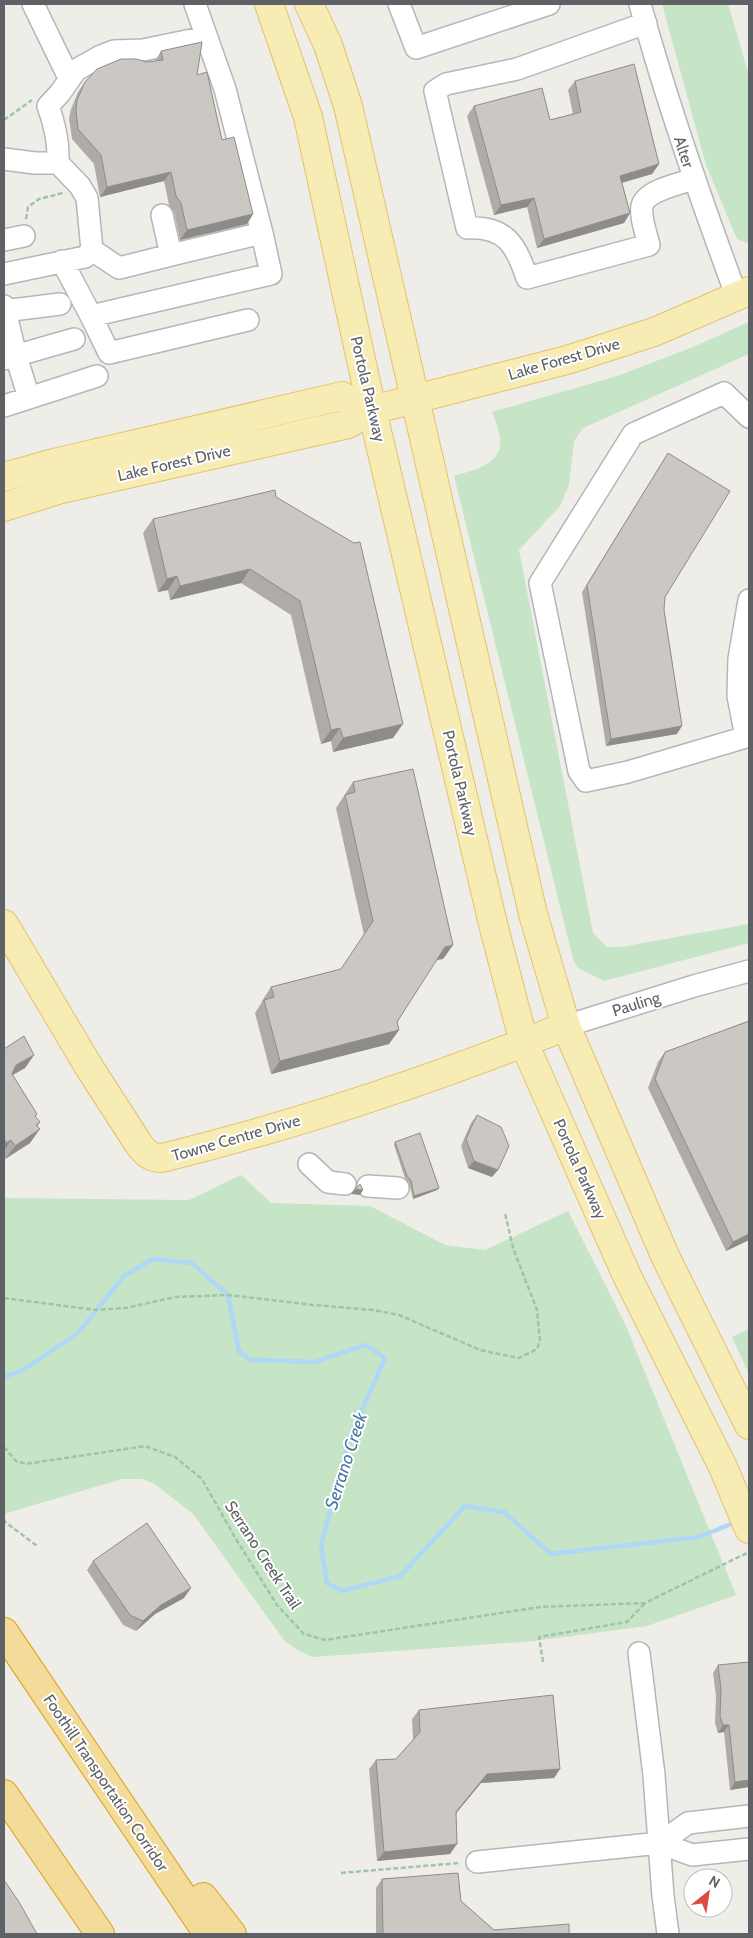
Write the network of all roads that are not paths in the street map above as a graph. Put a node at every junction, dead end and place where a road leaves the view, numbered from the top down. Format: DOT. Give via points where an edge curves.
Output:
graph roads {
  1 [pos="33,4"];
  2 [pos="194,4"];
  3 [pos="269,4"];
  4 [pos="309,4"];
  5 [pos="399,4"];
  6 [pos="550,4"];
  7 [pos="643,14"];
  8 [pos="206,37"];
  9 [pos="69,78"];
  10 [pos="4,159"];
  11 [pos="64,170"];
  12 [pos="693,179"];
  13 [pos="162,215"];
  14 [pos="262,233"];
  15 [pos="92,250"];
  16 [pos="171,255"];
  17 [pos="62,261"];
  18 [pos="4,274"];
  19 [pos="743,294"];
  20 [pos="60,304"];
  21 [pos="4,309"];
  22 [pos="91,316"];
  23 [pos="248,320"];
  24 [pos="74,339"];
  25 [pos="10,357"];
  26 [pos="97,376"];
  27 [pos="29,398"];
  28 [pos="414,398"];
  29 [pos="4,406"];
  30 [pos="372,410"];
  31 [pos="749,417"];
  32 [pos="4,477"];
  33 [pos="4,507"];
  34 [pos="749,600"];
  35 [pos="4,924"];
  36 [pos="749,971"];
  37 [pos="566,1026"];
  38 [pos="524,1043"];
  39 [pos="308,1164"];
  40 [pos="345,1184"];
  41 [pos="368,1186"];
  42 [pos="398,1188"];
  43 [pos="749,1425"];
  44 [pos="749,1529"];
  45 [pos="4,1632"];
  46 [pos="639,1653"];
  47 [pos="67,1725"];
  48 [pos="4,1794"];
  49 [pos="749,1816"];
  50 [pos="660,1843"];
  51 [pos="749,1849"];
  52 [pos="477,1862"];
  53 [pos="68,1888"];
  54 [pos="86,1934"];
  55 [pos="100,1934"];
  56 [pos="208,1934"];
  57 [pos="232,1934"];
  58 [pos="668,1934"];
  1 -- 9 [label="street"];
  2 -- 8 [label="street"];
  3 -- 30 [label="main road, Portola Parkway" via="308,117"];
  4 -- 28 [label="main road" via="328,45 348,106"];
  5 -- 6 [label="street" via="416,48"];
  7 -- 12 [label="street, Alter"];
  7 -- 12 [label="street" via="517,69 446,84 435,91 467,228 480,228 507,238 519,255 527,278 648,245 642,212 646,198"];
  8 -- 9 [label="street" via="143,50 114,51 87,62"];
  8 -- 14 [label="street" via="225,89"];
  9 -- 11 [label="street" via="48,106"];
  10 -- 11 [label="street"];
  11 -- 15 [label="street" via="87,198"];
  12 -- 19 [label="street, Alter"];
  13 -- 16 [label="street"];
  14 -- 16 [label="street"];
  14 -- 22 [label="street" via="271,274"];
  15 -- 16 [label="street" via="119,268"];
  15 -- 17 [label="street" via="85,257"];
  17 -- 18 [label="street"];
  17 -- 22 [label="street"];
  19 -- 28 [label="main road, Lake Forest Drive" via="654,332 567,360"];
  20 -- 21 [label="street"];
  21 -- 25 [label="street"];
  22 -- 23 [label="street" via="109,353"];
  24 -- 25 [label="street"];
  25 -- 27 [label="street"];
  26 -- 27 [label="street"];
  27 -- 29 [label="street"];
  28 -- 30 [label="main road, Lake Forest Drive"];
  28 -- 37 [label="main road" via="534,914"];
  30 -- 32 [label="main road, Lake Forest Drive" via="342,396"];
  30 -- 33 [label="main road, Lake Forest Drive" via="348,424 61,489"];
  30 -- 38 [label="main road, Portola Parkway"];
  31 -- 34 [label="street" via="724,393 632,434 540,583 579,771 586,781 746,737 738,696 739,659"];
  35 -- 38 [label="main road, Towne Centre Drive" via="138,1144 154,1158 253,1135 429,1079"];
  36 -- 37 [label="street, Pauling"];
  37 -- 38 [label="main road, Pauling"];
  37 -- 43 [label="main road" via="666,1258"];
  38 -- 44 [label="main road, Portola Parkway" via="627,1276 723,1467"];
  39 -- 40 [label="street" via="328,1182"];
  41 -- 42 [label="street"];
  45 -- 47 [label="highway, Foothill Transportation Corridor"];
  46 -- 50 [label="street"];
  47 -- 56 [label="highway, Foothill Transportation Corridor"];
  47 -- 57 [label="highway"];
  48 -- 53 [label="highway"];
  49 -- 50 [label="street" via="688,1823"];
  50 -- 51 [label="street" via="692,1855"];
  50 -- 52 [label="street"];
  50 -- 58 [label="street"];
  53 -- 54 [label="highway"];
  53 -- 55 [label="highway"];
}
